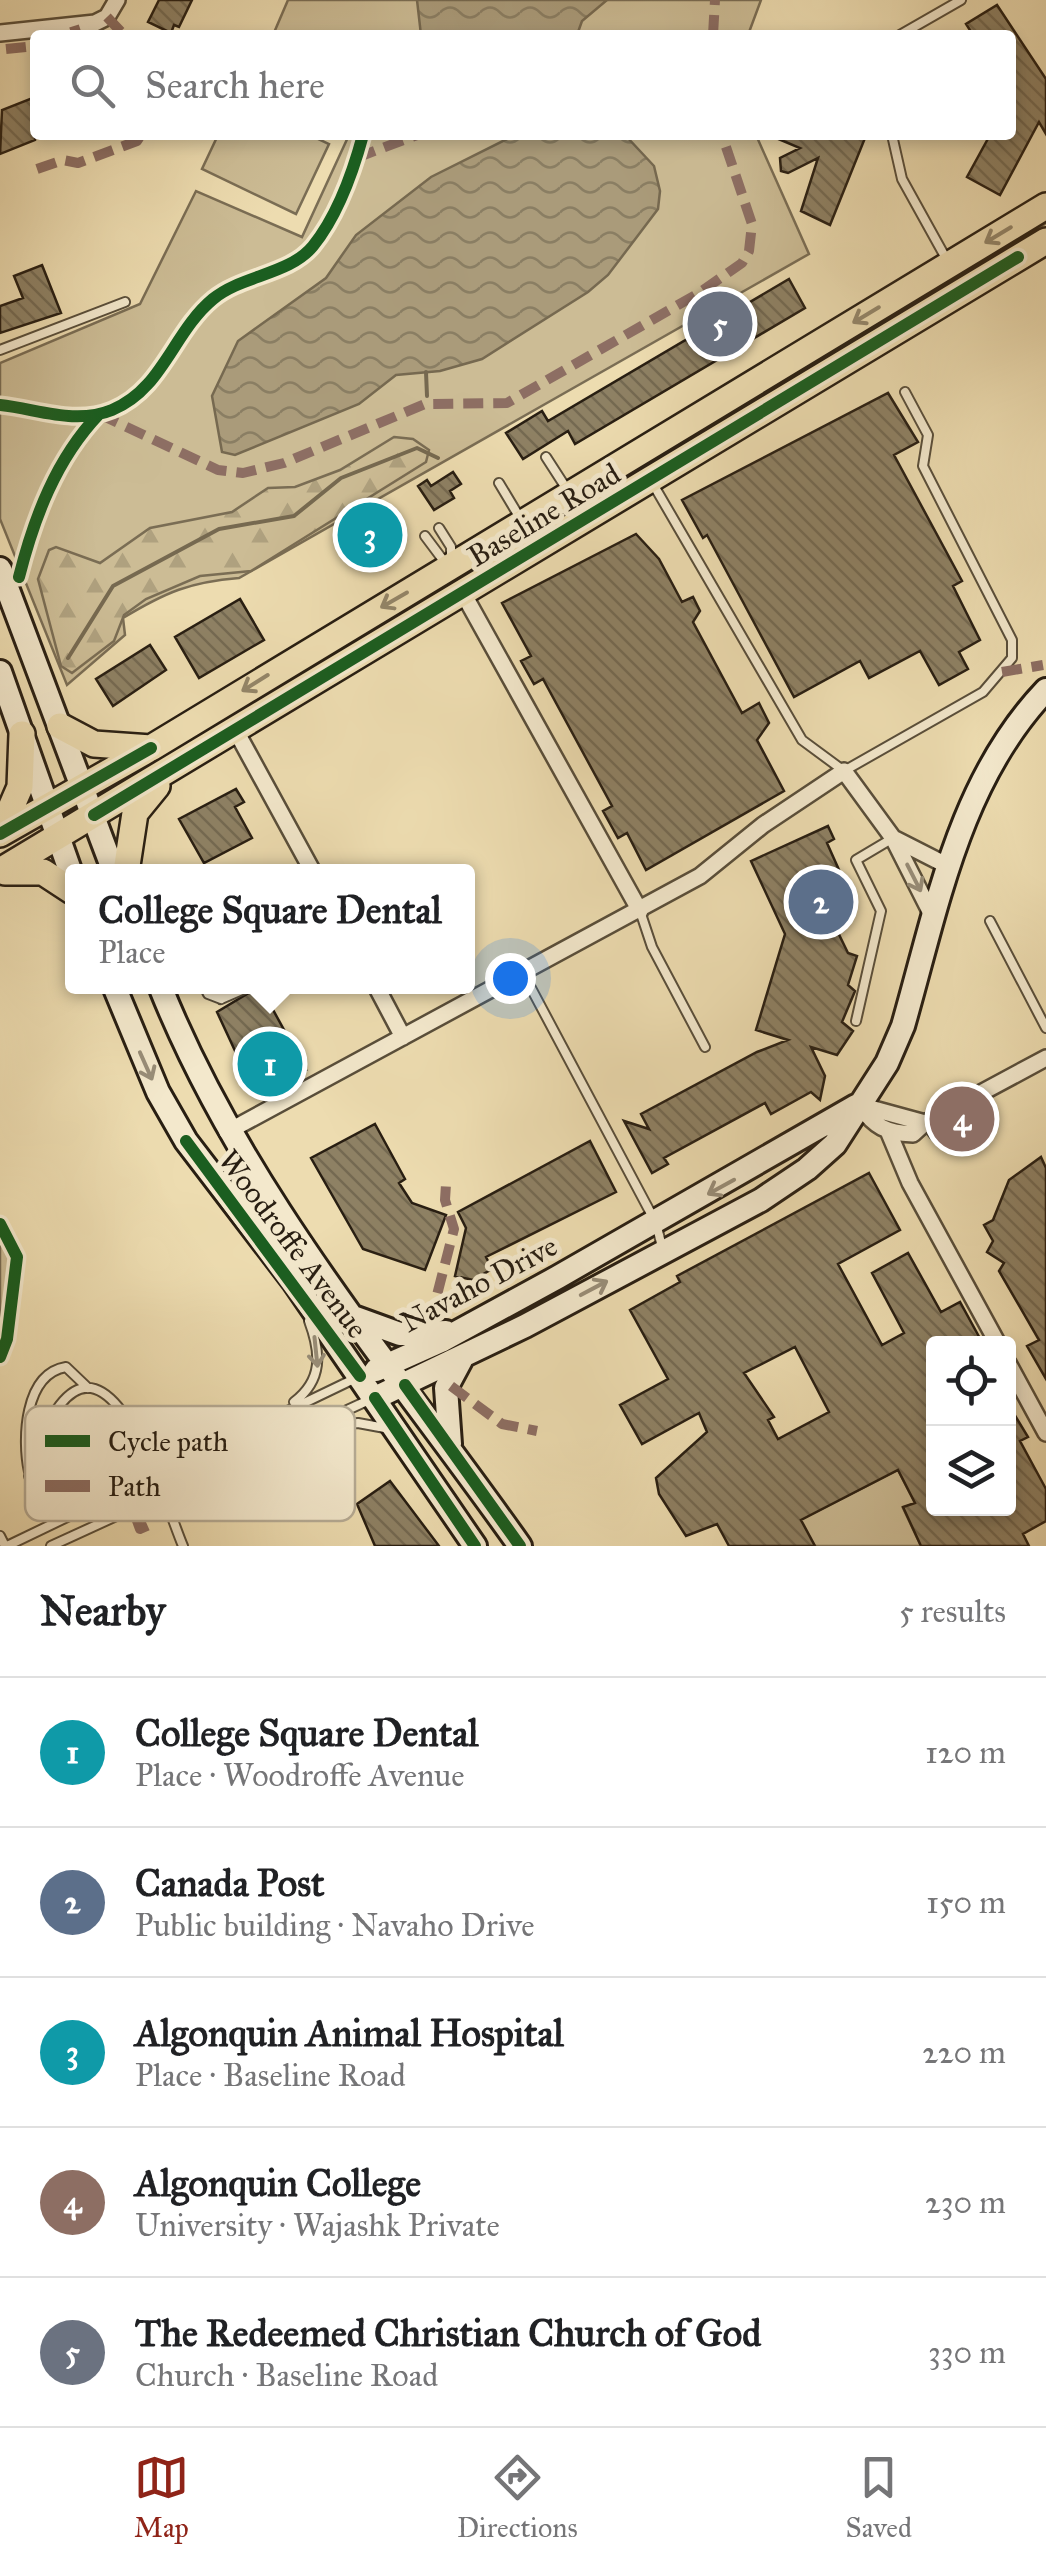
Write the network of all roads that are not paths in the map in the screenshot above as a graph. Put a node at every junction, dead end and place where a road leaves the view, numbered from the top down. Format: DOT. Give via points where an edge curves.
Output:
graph roads {
  1 [pos="118,0"];
  2 [pos="961,0"];
  3 [pos="909,30"];
  4 [pos="0,33"];
  5 [pos="893,140"];
  6 [pos="1046,206"];
  7 [pos="1046,241"];
  8 [pos="949,264"];
  9 [pos="124,302"];
  10 [pos="0,350"];
  11 [pos="905,392"];
  12 [pos="546,457"];
  13 [pos="651,480"];
  14 [pos="499,483"];
  15 [pos="570,494"];
  16 [pos="523,523"];
  17 [pos="440,528"];
  18 [pos="425,536"];
  19 [pos="450,567"];
  20 [pos="0,569"];
  21 [pos="463,593"];
  22 [pos="0,672"];
  23 [pos="1046,690"];
  24 [pos="60,726"];
  25 [pos="236,731"];
  26 [pos="22,734"];
  27 [pos="150,748"];
  28 [pos="170,771"];
  29 [pos="844,771"];
  30 [pos="83,786"];
  31 [pos="48,805"];
  32 [pos="94,815"];
  33 [pos="0,834"];
  34 [pos="58,836"];
  35 [pos="893,838"];
  36 [pos="68,864"];
  37 [pos="111,864"];
  38 [pos="127,864"];
  39 [pos="309,864"];
  40 [pos="950,867"];
  41 [pos="0,872"];
  42 [pos="65,887"];
  43 [pos="640,911"];
  44 [pos="934,919"];
  45 [pos="990,921"];
  46 [pos="523,973"];
  47 [pos="117,994"];
  48 [pos="163,994"];
  49 [pos="208,994"];
  50 [pos="218,994"];
  51 [pos="232,994"];
  52 [pos="380,994"];
  53 [pos="221,999"];
  54 [pos="856,1021"];
  55 [pos="1046,1028"];
  56 [pos="403,1036"];
  57 [pos="706,1047"];
  58 [pos="1046,1058"];
  59 [pos="859,1105"];
  60 [pos="925,1131"];
  61 [pos="227,1132"];
  62 [pos="889,1133"];
  63 [pos="904,1168"];
  64 [pos="656,1223"];
  65 [pos="662,1251"];
  66 [pos="294,1282"];
  67 [pos="353,1316"];
  68 [pos="466,1327"];
  69 [pos="994,1336"];
  70 [pos="463,1358"];
  71 [pos="389,1364"];
  72 [pos="360,1376"];
  73 [pos="1016,1379"];
  74 [pos="405,1385"];
  75 [pos="88,1388"];
  76 [pos="375,1398"];
  77 [pos="32,1406"];
  78 [pos="60,1406"];
  79 [pos="119,1406"];
  80 [pos="289,1406"];
  81 [pos="294,1406"];
  82 [pos="355,1407"];
  83 [pos="355,1423"];
  84 [pos="25,1426"];
  85 [pos="1046,1433"];
  86 [pos="402,1435"];
  87 [pos="450,1448"];
  88 [pos="25,1452"];
  89 [pos="62,1521"];
  90 [pos="105,1521"];
  91 [pos="172,1521"];
  92 [pos="0,1536"];
  93 [pos="6,1546"];
  94 [pos="51,1546"];
  95 [pos="183,1546"];
  96 [pos="475,1546"];
  97 [pos="520,1546"];
  1 -- 4 [label="street" via="95,23"];
  2 -- 3 [label="lane"];
  5 -- 8 [label="lane" via="902,179"];
  6 -- 8 [label="main road, Baseline Road, one-way"];
  7 -- 13 [label="main road, Baseline Road"];
  8 -- 15 [label="main road, Baseline Road, one-way"];
  9 -- 10 [label="lane"];
  11 -- 29 [label="lane" via="928,435 923,466 1012,640 1012,658 983,692"];
  12 -- 15 [label="lane"];
  13 -- 21 [label="main road, Baseline Road"];
  13 -- 29 [label="lane" via="802,740"];
  14 -- 16 [label="lane"];
  15 -- 16 [label="main road, Baseline Road"];
  16 -- 19 [label="main road, Baseline Road"];
  17 -- 19 [label="lane" via="451,547"];
  18 -- 19 [label="lane"];
  19 -- 21 [label="main road"];
  19 -- 27 [label="main road, Baseline Road, one-way"];
  20 -- 24 [label="main road"];
  21 -- 25 [label="main road, Baseline Road"];
  21 -- 43 [label="street"];
  22 -- 26 [label="main road"];
  23 -- 40 [label="main road, Navaho Drive" via="994,754"];
  24 -- 27 [label="main road" via="94,744"];
  24 -- 30 [label="main road"];
  25 -- 28 [label="main road, Baseline Road"];
  25 -- 39 [label="street"];
  26 -- 31 [label="main road"];
  26 -- 33 [label="main road" via="20,787"];
  27 -- 30 [label="main road, Baseline Road"];
  28 -- 32 [label="main road, Baseline Road"];
  28 -- 38 [label="main road" via="135,813"];
  29 -- 35 [label="street"];
  29 -- 43 [label="street" via="700,876"];
  30 -- 31 [label="main road, Baseline Road"];
  30 -- 32 [label="main road"];
  31 -- 33 [label="main road, Baseline Road"];
  31 -- 34 [label="main road"];
  32 -- 34 [label="main road, Baseline Road"];
  32 -- 37 [label="main road"];
  34 -- 36 [label="main road"];
  34 -- 41 [label="main road, Baseline Road"];
  35 -- 40 [label="street"];
  35 -- 44 [label="street, one-way"];
  35 -- 54 [label="lane" via="856,860 882,911"];
  40 -- 44 [label="main road, Navaho Drive"];
  41 -- 42 [label="main road" via="31,869"];
  43 -- 46 [label="street"];
  43 -- 57 [label="lane"];
  44 -- 59 [label="main road, Navaho Drive" via="903,1026"];
  45 -- 55 [label="lane"];
  46 -- 56 [label="street"];
  46 -- 64 [label="lane"];
  47 -- 66 [label="main road, Woodroffe Avenue, one-way" via="186,1141"];
  48 -- 61 [label="main road, Woodroffe Avenue"];
  49 -- 53 [label="lane"];
  50 -- 53 [label="lane"];
  51 -- 53 [label="lane"];
  52 -- 56 [label="street"];
  56 -- 61 [label="street"];
  58 -- 60 [label="street"];
  59 -- 60 [label="street"];
  59 -- 62 [label="street"];
  59 -- 64 [label="main road, Navaho Drive, one-way"];
  59 -- 65 [label="main road, Navaho Drive" via="835,1144 807,1169"];
  60 -- 62 [label="street"];
  60 -- 63 [label="street"];
  61 -- 67 [label="main road, Woodroffe Avenue"];
  62 -- 63 [label="street"];
  63 -- 69 [label="street"];
  64 -- 65 [label="lane"];
  64 -- 68 [label="main road, Navaho Drive"];
  70 -- 65 [label="main road, Navaho Drive, one-way"];
  66 -- 72 [label="main road, Woodroffe Avenue"];
  66 -- 80 [label="lane, one-way" via="314,1333 318,1372"];
  67 -- 68 [label="main road" via="400,1334"];
  67 -- 71 [label="main road, Woodroffe Avenue"];
  68 -- 71 [label="main road, Navaho Drive"];
  70 -- 74 [label="main road, Navaho Drive"];
  70 -- 87 [label="main road" via="446,1388"];
  71 -- 72 [label="main road, Navaho Drive"];
  71 -- 74 [label="main road, Woodroffe Avenue"];
  72 -- 76 [label="main road, Woodroffe Avenue"];
  72 -- 81 [label="lane, Navaho Drive"];
  73 -- 85 [label="street"];
  74 -- 76 [label="main road, Navaho Drive"];
  74 -- 87 [label="main road, Woodroffe Avenue"];
  75 -- 77 [label="lane" via="66,1367 43,1378"];
  75 -- 78 [label="lane"];
  75 -- 79 [label="lane"];
  76 -- 82 [label="lane, Navaho Drive"];
  76 -- 86 [label="main road, Woodroffe Avenue"];
  83 -- 86 [label="lane"];
  84 -- 88 [label="lane"];
  86 -- 96 [label="main road, Woodroffe Avenue"];
  87 -- 97 [label="main road, Woodroffe Avenue"];
  89 -- 93 [label="lane, Navaho Drive"];
  90 -- 94 [label="lane, Navaho Drive"];
  91 -- 95 [label="lane"];
  92 -- 93 [label="lane"];
}
